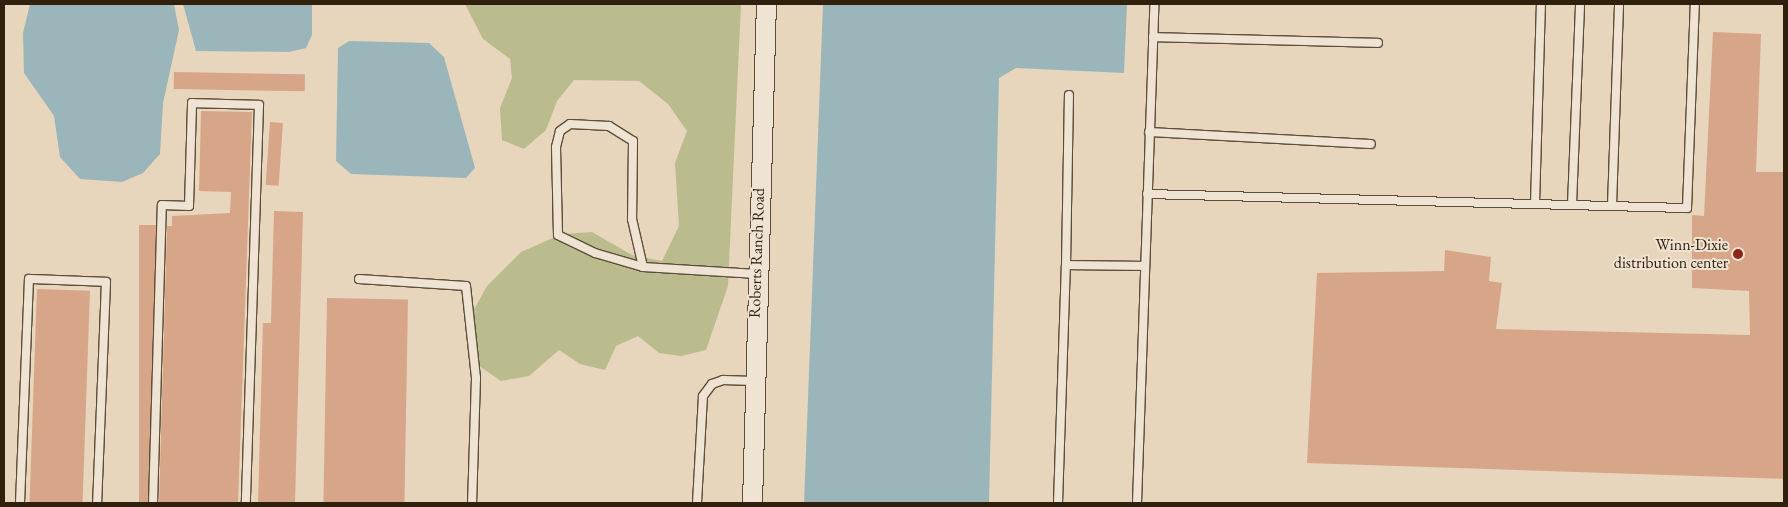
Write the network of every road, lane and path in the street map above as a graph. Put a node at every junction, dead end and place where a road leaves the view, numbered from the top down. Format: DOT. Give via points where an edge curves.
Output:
graph roads {
  1 [pos="766,4"];
  2 [pos="1154,4"];
  3 [pos="1541,4"];
  4 [pos="1580,4"];
  5 [pos="1619,4"];
  6 [pos="1695,4"];
  7 [pos="1153,37"];
  8 [pos="1378,43"];
  9 [pos="1069,95"];
  10 [pos="1150,132"];
  11 [pos="1371,144"];
  12 [pos="1147,194"];
  13 [pos="1534,204"];
  14 [pos="1572,205"];
  15 [pos="1612,206"];
  16 [pos="1066,265"];
  17 [pos="1145,266"];
  18 [pos="643,267"];
  19 [pos="756,274"];
  20 [pos="359,279"];
  21 [pos="754,381"];
  22 [pos="20,503"];
  23 [pos="97,503"];
  24 [pos="153,503"];
  25 [pos="246,503"];
  26 [pos="472,503"];
  27 [pos="697,503"];
  28 [pos="752,503"];
  29 [pos="1058,503"];
  30 [pos="1136,503"];
  1 -- 19 [label="street, Roberts Ranch Road"];
  2 -- 7 [label="lane"];
  3 -- 13 [label="lane"];
  4 -- 14 [label="lane"];
  5 -- 15 [label="lane"];
  6 -- 15 [label="lane" via="1688,208"];
  7 -- 8 [label="lane"];
  7 -- 10 [label="lane"];
  9 -- 16 [label="lane"];
  10 -- 11 [label="lane"];
  10 -- 12 [label="lane"];
  12 -- 13 [label="lane"];
  12 -- 17 [label="lane"];
  13 -- 14 [label="lane"];
  14 -- 15 [label="lane"];
  16 -- 17 [label="lane"];
  16 -- 29 [label="lane"];
  17 -- 30 [label="lane"];
  18 -- 18 [label="lane" via="632,220 632,140 610,126 570,124 560,131 556,147 558,235 595,253"];
  18 -- 19 [label="lane"];
  19 -- 21 [label="street, Roberts Ranch Road"];
  20 -- 26 [label="lane" via="466,286 476,378"];
  21 -- 27 [label="lane" via="723,380 712,384 703,396"];
  21 -- 28 [label="street, Roberts Ranch Road"];
  22 -- 23 [label="lane" via="29,278 106,282"];
  24 -- 25 [label="lane" via="162,205 189,206 192,103 259,105"];
}
